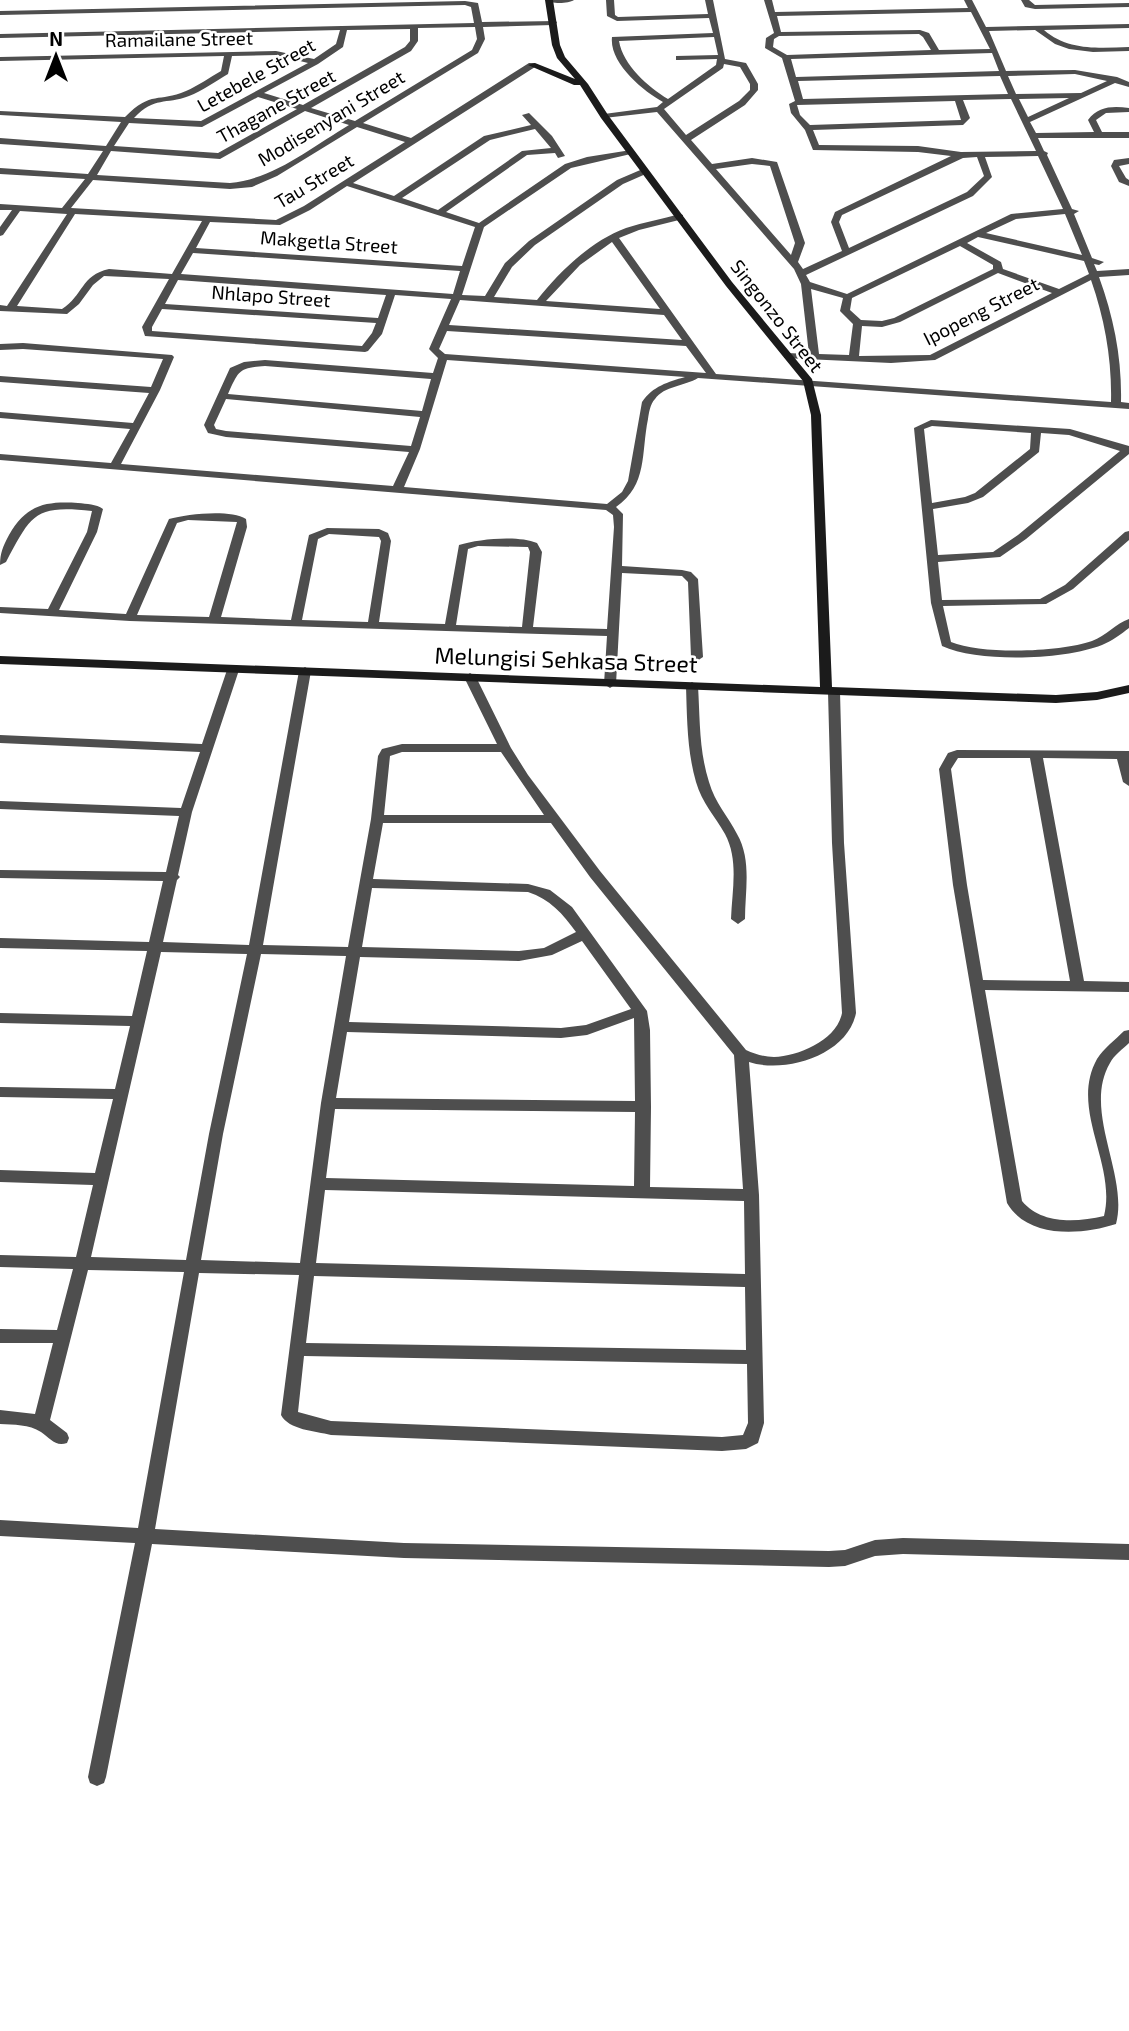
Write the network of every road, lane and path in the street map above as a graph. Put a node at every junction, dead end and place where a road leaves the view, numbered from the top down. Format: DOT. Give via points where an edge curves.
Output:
graph roads {
  1 [pos="549,0"];
  2 [pos="570,0"];
  3 [pos="611,0"];
  4 [pos="709,0"];
  5 [pos="768,0"];
  6 [pos="912,0"];
  7 [pos="968,0"];
  8 [pos="1026,0"];
  9 [pos="362,2"];
  10 [pos="158,5"];
  11 [pos="1129,5"];
  12 [pos="973,10"];
  13 [pos="917,11"];
  14 [pos="0,13"];
  15 [pos="773,14"];
  16 [pos="712,16"];
  17 [pos="553,23"];
  18 [pos="478,25"];
  19 [pos="1129,26"];
  20 [pos="415,27"];
  21 [pos="344,28"];
  22 [pos="984,29"];
  23 [pos="1038,29"];
  24 [pos="153,32"];
  25 [pos="778,34"];
  26 [pos="716,35"];
  27 [pos="0,36"];
  28 [pos="555,45"];
  29 [pos="1129,49"];
  30 [pos="995,51"];
  31 [pos="936,52"];
  32 [pos="229,54"];
  33 [pos="146,56"];
  34 [pos="786,57"];
  35 [pos="679,58"];
  36 [pos="0,59"];
  37 [pos="722,59"];
  38 [pos="315,62"];
  39 [pos="532,65"];
  40 [pos="1004,74"];
  41 [pos="1129,76"];
  42 [pos="794,79"];
  43 [pos="1116,80"];
  44 [pos="1129,85"];
  45 [pos="585,86"];
  46 [pos="257,94"];
  47 [pos="1012,95"];
  48 [pos="1081,95"];
  49 [pos="958,97"];
  50 [pos="668,102"];
  51 [pos="800,102"];
  52 [pos="305,109"];
  53 [pos="659,109"];
  54 [pos="1129,110"];
  55 [pos="0,113"];
  56 [pos="526,114"];
  57 [pos="604,116"];
  58 [pos="1027,120"];
  59 [pos="126,121"];
  60 [pos="357,124"];
  61 [pos="537,126"];
  62 [pos="808,128"];
  63 [pos="1098,134"];
  64 [pos="1036,135"];
  65 [pos="1129,135"];
  66 [pos="686,139"];
  67 [pos="0,141"];
  68 [pos="412,141"];
  69 [pos="109,149"];
  70 [pos="557,150"];
  71 [pos="631,153"];
  72 [pos="1044,153"];
  73 [pos="961,155"];
  74 [pos="980,155"];
  75 [pos="1129,161"];
  76 [pos="568,166"];
  77 [pos="711,167"];
  78 [pos="0,171"];
  79 [pos="645,171"];
  80 [pos="91,177"];
  81 [pos="345,183"];
  82 [pos="1129,183"];
  83 [pos="394,200"];
  84 [pos="0,207"];
  85 [pos="18,208"];
  86 [pos="68,211"];
  87 [pos="1075,211"];
  88 [pos="437,214"];
  89 [pos="680,217"];
  90 [pos="207,220"];
  91 [pos="480,226"];
  92 [pos="0,233"];
  93 [pos="978,234"];
  94 [pos="614,238"];
  95 [pos="961,243"];
  96 [pos="190,250"];
  97 [pos="847,253"];
  98 [pos="794,261"];
  99 [pos="1101,267"];
  100 [pos="465,269"];
  101 [pos="998,270"];
  102 [pos="1129,272"];
  103 [pos="802,274"];
  104 [pos="173,278"];
  105 [pos="806,284"];
  106 [pos="1058,292"];
  107 [pos="391,294"];
  108 [pos="848,297"];
  109 [pos="456,298"];
  110 [pos="487,300"];
  111 [pos="540,302"];
  112 [pos="158,306"];
  113 [pos="5,308"];
  114 [pos="666,312"];
  115 [pos="383,321"];
  116 [pos="858,323"];
  117 [pos="444,328"];
  118 [pos="687,343"];
  119 [pos="0,347"];
  120 [pos="443,356"];
  121 [pos="787,356"];
  122 [pos="814,358"];
  123 [pos="854,359"];
  124 [pos="707,375"];
  125 [pos="437,376"];
  126 [pos="0,379"];
  127 [pos="808,381"];
  128 [pos="155,390"];
  129 [pos="222,396"];
  130 [pos="1116,405"];
  131 [pos="1129,406"];
  132 [pos="426,414"];
  133 [pos="0,415"];
  134 [pos="136,426"];
  135 [pos="1036,429"];
  136 [pos="415,449"];
  137 [pos="1128,450"];
  138 [pos="0,457"];
  139 [pos="115,466"];
  140 [pos="397,490"];
  141 [pos="609,507"];
  142 [pos="928,507"];
  143 [pos="1129,534"];
  144 [pos="933,559"];
  145 [pos="0,562"];
  146 [pos="617,569"];
  147 [pos="937,603"];
  148 [pos="0,610"];
  149 [pos="51,614"];
  150 [pos="130,618"];
  151 [pos="214,620"];
  152 [pos="296,621"];
  153 [pos="1129,622"];
  154 [pos="373,624"];
  155 [pos="450,628"];
  156 [pos="527,630"];
  157 [pos="614,633"];
  158 [pos="697,657"];
  159 [pos="0,660"];
  160 [pos="233,670"];
  161 [pos="304,671"];
  162 [pos="470,677"];
  163 [pos="610,684"];
  164 [pos="692,685"];
  165 [pos="1129,689"];
  166 [pos="830,692"];
  167 [pos="0,739"];
  168 [pos="206,748"];
  169 [pos="505,748"];
  170 [pos="1036,755"];
  171 [pos="1126,756"];
  172 [pos="1129,782"];
  173 [pos="0,805"];
  174 [pos="186,812"];
  175 [pos="377,819"];
  176 [pos="554,819"];
  177 [pos="0,874"];
  178 [pos="173,877"];
  179 [pos="366,883"];
  180 [pos="738,919"];
  181 [pos="584,934"];
  182 [pos="0,943"];
  183 [pos="155,947"];
  184 [pos="255,950"];
  185 [pos="354,951"];
  186 [pos="979,985"];
  187 [pos="1078,987"];
  188 [pos="1129,987"];
  189 [pos="640,1011"];
  190 [pos="0,1018"];
  191 [pos="138,1021"];
  192 [pos="340,1027"];
  193 [pos="1129,1035"];
  194 [pos="741,1054"];
  195 [pos="0,1092"];
  196 [pos="121,1094"];
  197 [pos="328,1104"];
  198 [pos="644,1107"];
  199 [pos="0,1176"];
  200 [pos="102,1179"];
  201 [pos="317,1184"];
  202 [pos="642,1191"];
  203 [pos="751,1195"];
  204 [pos="0,1261"];
  205 [pos="82,1264"];
  206 [pos="191,1267"];
  207 [pos="307,1271"];
  208 [pos="753,1281"];
  209 [pos="0,1336"];
  210 [pos="62,1337"];
  211 [pos="296,1349"];
  212 [pos="754,1357"];
  213 [pos="0,1417"];
  214 [pos="41,1422"];
  215 [pos="61,1438"];
  216 [pos="0,1528"];
  217 [pos="145,1534"];
  218 [pos="1129,1552"];
  219 [pos="97,1777"];
  1 -- 2 [label="street"];
  1 -- 17 [label="street, Singonzo Street"];
  3 -- 16 [label="street" via="611,16 617,19"];
  4 -- 16 [label="street"];
  5 -- 15 [label="street"];
  6 -- 13 [label="street"];
  7 -- 12 [label="street"];
  8 -- 11 [label="street" via="1035,8"];
  9 -- 10 [label="street"];
  9 -- 18 [label="street" via="472,4"];
  10 -- 14 [label="street"];
  10 -- 24 [label="street"];
  12 -- 13 [label="street"];
  12 -- 22 [label="street"];
  13 -- 15 [label="street"];
  15 -- 25 [label="street"];
  16 -- 26 [label="street"];
  17 -- 18 [label="street"];
  17 -- 28 [label="street, Singonzo Street"];
  18 -- 20 [label="street"];
  18 -- 60 [label="street, Modisenyani Street" via="478,49"];
  19 -- 23 [label="street"];
  20 -- 21 [label="street"];
  20 -- 52 [label="street, Thagane Street" via="411,46"];
  21 -- 24 [label="street"];
  21 -- 38 [label="street, Letebele Street" via="340,45"];
  22 -- 23 [label="street"];
  22 -- 30 [label="street"];
  23 -- 29 [label="street" via="1051,40 1076,48"];
  24 -- 27 [label="street"];
  24 -- 33 [label="street"];
  25 -- 31 [label="street" via="920,32"];
  25 -- 34 [label="street" via="768,45"];
  26 -- 37 [label="street"];
  26 -- 50 [label="street" via="615,38 620,57 655,95"];
  28 -- 39 [label="street"];
  28 -- 45 [label="street, Singonzo Street"];
  30 -- 31 [label="street"];
  30 -- 40 [label="street"];
  31 -- 34 [label="street"];
  32 -- 33 [label="street, Ramailane Street"];
  32 -- 38 [label="street, Ramailane Street" via="285,54"];
  32 -- 59 [label="street" via="222,74 187,94 145,104"];
  33 -- 36 [label="street, Ramailane Street"];
  34 -- 42 [label="street"];
  35 -- 37 [label="street"];
  37 -- 50 [label="street" via="718,68"];
  37 -- 66 [label="street" via="743,65 754,90 742,103"];
  38 -- 46 [label="street, Letebele Street"];
  39 -- 45 [label="street"];
  39 -- 68 [label="street, Tau Street"];
  40 -- 42 [label="street"];
  40 -- 43 [label="street" via="1075,72"];
  40 -- 47 [label="street"];
  41 -- 43 [label="street"];
  42 -- 51 [label="street"];
  43 -- 44 [label="street"];
  43 -- 48 [label="street"];
  45 -- 57 [label="street, Singonzo Street"];
  46 -- 52 [label="street"];
  46 -- 59 [label="street, Letebele Street" via="202,124"];
  47 -- 48 [label="street"];
  47 -- 49 [label="street"];
  47 -- 58 [label="street"];
  48 -- 58 [label="street"];
  49 -- 51 [label="street"];
  49 -- 62 [label="street" via="966,118 963,122"];
  50 -- 53 [label="street"];
  51 -- 62 [label="street" via="793,104 793,111"];
  52 -- 60 [label="street"];
  52 -- 69 [label="street, Thagane Street" via="220,156"];
  53 -- 57 [label="street"];
  53 -- 66 [label="street"];
  54 -- 63 [label="street" via="1095,115 1092,120"];
  55 -- 59 [label="street, Letebele Street"];
  56 -- 61 [label="street"];
  57 -- 71 [label="street, Singonzo Street"];
  58 -- 64 [label="street"];
  59 -- 69 [label="street"];
  60 -- 68 [label="street"];
  60 -- 80 [label="street, Modisenyani Street" via="252,184 230,187"];
  61 -- 70 [label="street"];
  61 -- 83 [label="street" via="491,136"];
  62 -- 73 [label="street" via="814,146 822,149 914,148"];
  63 -- 64 [label="street"];
  63 -- 65 [label="street"];
  64 -- 72 [label="street"];
  66 -- 77 [label="street"];
  67 -- 69 [label="street, Thagane Street"];
  68 -- 81 [label="street, Tau Street"];
  69 -- 80 [label="street"];
  70 -- 76 [label="street"];
  70 -- 88 [label="street" via="531,151 518,157"];
  71 -- 76 [label="street"];
  71 -- 79 [label="street, Singonzo Street"];
  72 -- 74 [label="street"];
  72 -- 87 [label="street"];
  73 -- 74 [label="street"];
  73 -- 97 [label="street" via="838,214 836,228"];
  74 -- 97 [label="street" via="988,177 970,194"];
  75 -- 82 [label="street" via="1115,166"];
  76 -- 91 [label="street"];
  77 -- 98 [label="street"];
  77 -- 98 [label="street" via="752,161 774,164 800,243"];
  78 -- 80 [label="street, Modisenyani Street"];
  79 -- 89 [label="street, Singonzo Street"];
  79 -- 110 [label="street" via="620,182 532,243 508,265"];
  80 -- 86 [label="street"];
  81 -- 83 [label="street"];
  81 -- 90 [label="street, Tau Street" via="277,223"];
  83 -- 88 [label="street"];
  84 -- 85 [label="street, Tau Street"];
  85 -- 86 [label="street, Tau Street"];
  85 -- 92 [label="street"];
  86 -- 90 [label="street, Tau Street"];
  86 -- 113 [label="street"];
  87 -- 93 [label="street" via="1022,214"];
  87 -- 99 [label="street"];
  88 -- 91 [label="street"];
  89 -- 94 [label="street"];
  89 -- 121 [label="street, Singonzo Street"];
  90 -- 96 [label="street"];
  91 -- 100 [label="street"];
  93 -- 95 [label="street"];
  93 -- 99 [label="street"];
  94 -- 111 [label="street" via="557,280"];
  94 -- 114 [label="street"];
  95 -- 101 [label="street" via="998,264"];
  95 -- 108 [label="street"];
  96 -- 100 [label="street, Makgetla Street"];
  96 -- 104 [label="street"];
  97 -- 103 [label="street"];
  98 -- 103 [label="street"];
  99 -- 102 [label="street"];
  99 -- 106 [label="street, Ipopeng Street"];
  99 -- 130 [label="street" via="1123,353 1123,390"];
  100 -- 109 [label="street"];
  101 -- 106 [label="street"];
  101 -- 116 [label="street" via="897,320"];
  103 -- 105 [label="street"];
  104 -- 107 [label="street"];
  104 -- 112 [label="street"];
  104 -- 113 [label="street" via="101,272 68,310"];
  105 -- 108 [label="street"];
  105 -- 122 [label="street"];
  106 -- 123 [label="street, Ipopeng Street" via="932,358"];
  107 -- 109 [label="street"];
  107 -- 115 [label="street"];
  108 -- 116 [label="street" via="845,311"];
  109 -- 110 [label="street"];
  109 -- 117 [label="street"];
  110 -- 111 [label="street"];
  111 -- 114 [label="street"];
  112 -- 115 [label="street, Nhlapo Street"];
  112 -- 115 [label="street" via="146,329 148,334 369,347"];
  114 -- 118 [label="street"];
  116 -- 123 [label="street"];
  117 -- 118 [label="street"];
  117 -- 120 [label="street" via="434,349"];
  118 -- 124 [label="street"];
  119 -- 128 [label="street" via="167,356"];
  120 -- 124 [label="street"];
  120 -- 125 [label="street"];
  121 -- 122 [label="street, Ipopeng Street"];
  121 -- 127 [label="street, Singonzo Street"];
  122 -- 123 [label="street, Ipopeng Street"];
  124 -- 127 [label="street"];
  124 -- 141 [label="street" via="656,392 649,399 634,479 626,495"];
  125 -- 129 [label="street" via="256,363 234,370"];
  125 -- 132 [label="street"];
  126 -- 128 [label="street"];
  127 -- 130 [label="street"];
  127 -- 166 [label="street, Singonzo Street" via="816,415"];
  128 -- 134 [label="street"];
  129 -- 132 [label="street"];
  129 -- 136 [label="street" via="209,425 215,432"];
  130 -- 131 [label="street"];
  132 -- 136 [label="street"];
  133 -- 134 [label="street"];
  134 -- 139 [label="street"];
  135 -- 137 [label="street" via="1070,432"];
  135 -- 142 [label="street" via="1035,450 987,489 968,500"];
  135 -- 142 [label="street" via="923,424 919,428"];
  136 -- 140 [label="street"];
  137 -- 144 [label="street" via="996,555"];
  138 -- 139 [label="street"];
  139 -- 140 [label="street"];
  140 -- 141 [label="street"];
  141 -- 146 [label="street" via="619,518"];
  142 -- 144 [label="street"];
  143 -- 147 [label="street" via="1069,587 1042,602"];
  144 -- 147 [label="street"];
  145 -- 149 [label="street" via="27,516 37,508 98,509 92,532"];
  146 -- 157 [label="street"];
  146 -- 158 [label="street" via="691,577"];
  147 -- 153 [label="street" via="944,640 961,650 1066,650 1097,643"];
  148 -- 149 [label="street"];
  149 -- 150 [label="street"];
  150 -- 151 [label="street"];
  150 -- 151 [label="street" via="173,521 238,518 242,527"];
  151 -- 152 [label="street"];
  152 -- 154 [label="street"];
  152 -- 154 [label="street" via="313,537 327,531 379,532 386,541"];
  154 -- 155 [label="street"];
  155 -- 156 [label="street"];
  155 -- 156 [label="street" via="463,547 477,542 528,542 536,552"];
  156 -- 157 [label="street"];
  157 -- 163 [label="street"];
  159 -- 160 [label="street, Melungisi Sehkasa Street"];
  160 -- 161 [label="street, Melungisi Sehkasa Street"];
  160 -- 168 [label="street"];
  161 -- 162 [label="street, Melungisi Sehkasa Street"];
  161 -- 184 [label="street"];
  162 -- 163 [label="street, Melungisi Sehkasa Street"];
  162 -- 169 [label="street"];
  163 -- 164 [label="street, Melungisi Sehkasa Street"];
  164 -- 166 [label="street, Melungisi Sehkasa Street"];
  164 -- 180 [label="street" via="695,737 706,795 727,823 738,852"];
  165 -- 166 [label="street, Melungisi Sehkasa Street" via="1056,699"];
  166 -- 194 [label="street" via="848,1019 829,1041 796,1057 772,1062"];
  167 -- 168 [label="street"];
  168 -- 174 [label="street"];
  169 -- 175 [label="street" via="420,747 386,752"];
  169 -- 176 [label="street"];
  170 -- 171 [label="street"];
  170 -- 186 [label="street" via="957,754 946,769 960,885"];
  170 -- 187 [label="street"];
  171 -- 172 [label="street"];
  173 -- 174 [label="street"];
  174 -- 178 [label="street"];
  175 -- 176 [label="street"];
  175 -- 179 [label="street"];
  176 -- 194 [label="street"];
  177 -- 178 [label="street"];
  178 -- 183 [label="street"];
  179 -- 181 [label="street" via="528,888 557,900"];
  179 -- 185 [label="street"];
  181 -- 185 [label="street" via="537,955"];
  181 -- 189 [label="street"];
  182 -- 183 [label="street"];
  183 -- 184 [label="street"];
  183 -- 191 [label="street"];
  184 -- 185 [label="street"];
  184 -- 206 [label="street"];
  185 -- 192 [label="street"];
  186 -- 187 [label="street"];
  186 -- 193 [label="street" via="1015,1203 1031,1220 1076,1225 1111,1220 1116,1213 1117,1194 1096,1088 1102,1062"];
  187 -- 188 [label="street"];
  189 -- 192 [label="street" via="596,1027 561,1033"];
  189 -- 198 [label="street"];
  190 -- 191 [label="street"];
  191 -- 196 [label="street"];
  192 -- 197 [label="street"];
  194 -- 203 [label="street"];
  195 -- 196 [label="street"];
  196 -- 200 [label="street"];
  197 -- 198 [label="street"];
  197 -- 201 [label="street"];
  198 -- 202 [label="street"];
  199 -- 200 [label="street"];
  200 -- 205 [label="street"];
  201 -- 202 [label="street"];
  201 -- 207 [label="street"];
  202 -- 203 [label="street"];
  203 -- 208 [label="street"];
  204 -- 205 [label="street"];
  205 -- 206 [label="street"];
  205 -- 210 [label="street"];
  206 -- 207 [label="street"];
  206 -- 217 [label="street"];
  207 -- 208 [label="street"];
  207 -- 211 [label="street"];
  208 -- 212 [label="street"];
  209 -- 210 [label="street"];
  210 -- 214 [label="street"];
  211 -- 212 [label="street"];
  211 -- 212 [label="street" via="289,1415 312,1424 722,1444 746,1442 755,1433"];
  213 -- 214 [label="street"];
  214 -- 215 [label="street"];
  216 -- 217 [label="street"];
  217 -- 218 [label="street" via="344,1549 594,1556 829,1559 903,1546"];
  217 -- 219 [label="street"];
}
